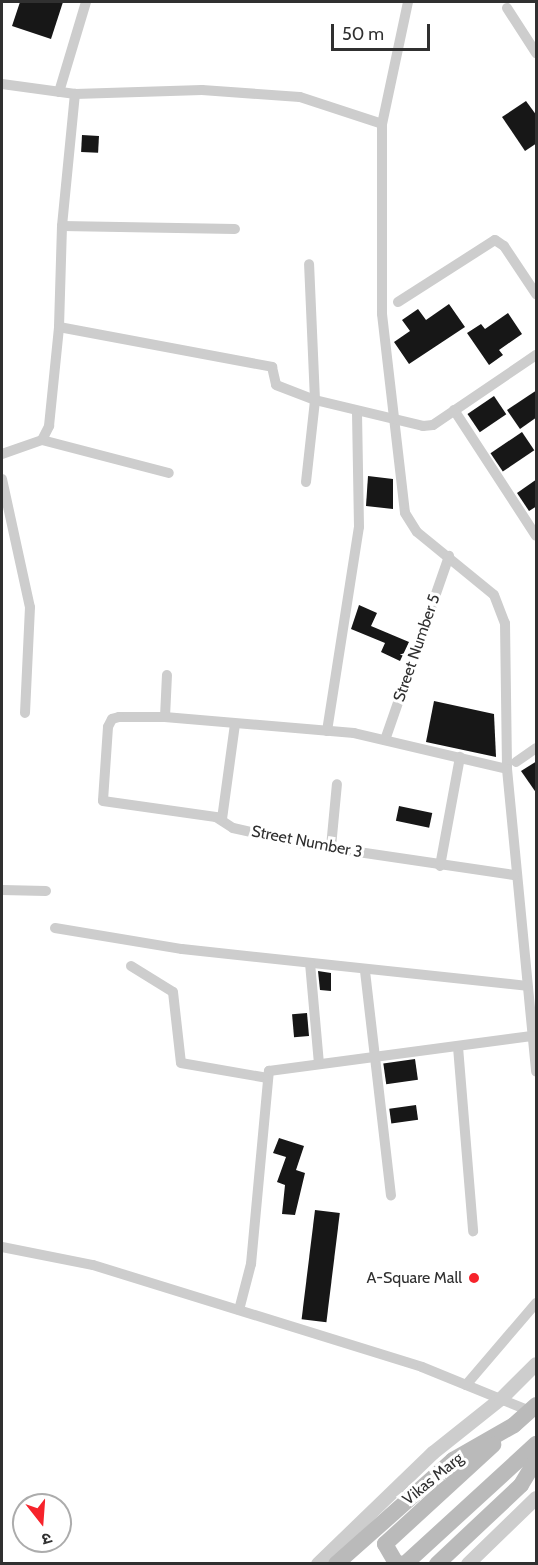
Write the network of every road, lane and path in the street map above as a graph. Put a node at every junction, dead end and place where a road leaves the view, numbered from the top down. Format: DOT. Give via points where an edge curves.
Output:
graph roads {
  1 [pos="86,2"];
  2 [pos="408,2"];
  3 [pos="507,8"];
  4 [pos="537,53"];
  5 [pos="2,84"];
  6 [pos="60,92"];
  7 [pos="75,94"];
  8 [pos="382,124"];
  9 [pos="62,226"];
  10 [pos="236,229"];
  11 [pos="309,264"];
  12 [pos="537,294"];
  13 [pos="398,302"];
  14 [pos="58,327"];
  15 [pos="537,355"];
  16 [pos="315,400"];
  17 [pos="453,410"];
  18 [pos="357,411"];
  19 [pos="396,421"];
  20 [pos="42,440"];
  21 [pos="2,454"];
  22 [pos="169,473"];
  23 [pos="2,479"];
  24 [pos="306,482"];
  25 [pos="537,536"];
  26 [pos="449,556"];
  27 [pos="166,675"];
  28 [pos="26,713"];
  29 [pos="165,717"];
  30 [pos="235,724"];
  31 [pos="327,732"];
  32 [pos="385,740"];
  33 [pos="537,748"];
  34 [pos="460,757"];
  35 [pos="516,762"];
  36 [pos="507,769"];
  37 [pos="337,784"];
  38 [pos="222,819"];
  39 [pos="331,847"];
  40 [pos="440,866"];
  41 [pos="514,875"];
  42 [pos="2,890"];
  43 [pos="45,891"];
  44 [pos="55,928"];
  45 [pos="309,963"];
  46 [pos="131,966"];
  47 [pos="365,971"];
  48 [pos="527,986"];
  49 [pos="532,1036"];
  50 [pos="458,1047"];
  51 [pos="375,1058"];
  52 [pos="319,1063"];
  53 [pos="537,1072"];
  54 [pos="268,1078"];
  55 [pos="391,1196"];
  56 [pos="473,1231"];
  57 [pos="2,1247"];
  58 [pos="537,1303"];
  59 [pos="238,1310"];
  60 [pos="537,1365"];
  61 [pos="466,1385"];
  62 [pos="501,1399"];
  63 [pos="533,1408"];
  64 [pos="514,1425"];
  65 [pos="537,1444"];
  66 [pos="537,1460"];
  67 [pos="537,1498"];
  68 [pos="318,1563"];
  69 [pos="336,1563"];
  70 [pos="404,1563"];
  71 [pos="437,1563"];
  72 [pos="468,1563"];
  1 -- 6 [label="street"];
  2 -- 8 [label="street"];
  3 -- 4 [label="street"];
  5 -- 6 [label="street"];
  6 -- 7 [label="street"];
  7 -- 8 [label="street" via="202,90 300,97"];
  7 -- 9 [label="street"];
  8 -- 19 [label="street" via="382,314"];
  9 -- 10 [label="street"];
  9 -- 14 [label="street"];
  11 -- 16 [label="street"];
  12 -- 13 [label="street" via="504,246 495,240"];
  14 -- 16 [label="street" via="272,368 276,386"];
  14 -- 20 [label="street" via="49,426"];
  15 -- 17 [label="street"];
  16 -- 18 [label="street"];
  16 -- 24 [label="street"];
  17 -- 19 [label="street" via="433,425"];
  17 -- 25 [label="street"];
  18 -- 19 [label="street"];
  18 -- 31 [label="street" via="359,527"];
  19 -- 26 [label="street" via="405,513 417,532"];
  20 -- 21 [label="street"];
  20 -- 22 [label="street"];
  23 -- 28 [label="street" via="30,607"];
  26 -- 32 [label="street, Street Number 5"];
  26 -- 36 [label="street" via="494,595 505,623"];
  27 -- 29 [label="street"];
  29 -- 30 [label="street"];
  29 -- 38 [label="street, Street Number 3" via="112,719 103,801"];
  30 -- 31 [label="street"];
  30 -- 38 [label="street"];
  31 -- 32 [label="street"];
  32 -- 34 [label="street"];
  33 -- 35 [label="street"];
  34 -- 36 [label="street"];
  34 -- 40 [label="street"];
  36 -- 41 [label="street"];
  37 -- 39 [label="street"];
  38 -- 39 [label="street, Street Number 3" via="233,828"];
  39 -- 40 [label="street, Street Number 3"];
  40 -- 41 [label="street, Street Number 3"];
  41 -- 48 [label="street"];
  42 -- 43 [label="street"];
  44 -- 45 [label="street" via="182,949"];
  45 -- 47 [label="street"];
  45 -- 52 [label="street"];
  46 -- 54 [label="street" via="173,992 181,1063"];
  47 -- 48 [label="street"];
  47 -- 51 [label="street"];
  48 -- 49 [label="street"];
  49 -- 50 [label="street"];
  49 -- 53 [label="street"];
  50 -- 51 [label="street"];
  50 -- 56 [label="street"];
  51 -- 52 [label="street"];
  51 -- 55 [label="street"];
  52 -- 54 [label="street" via="274,1068"];
  54 -- 59 [label="street" via="250,1264"];
  57 -- 59 [label="street" via="93,1265"];
  58 -- 61 [label="street"];
  59 -- 61 [label="street" via="422,1367"];
  60 -- 62 [label="street"];
  61 -- 62 [label="street"];
  62 -- 63 [label="street"];
  62 -- 68 [label="street" via="433,1453"];
  63 -- 64 [label="main road, Vikas Marg"];
  64 -- 69 [label="main road, Vikas Marg" via="453,1460"];
  64 -- 70 [label="main road" via="385,1544 396,1563"];
  65 -- 70 [label="main road"];
  66 -- 71 [label="main road" via="521,1485"];
  67 -- 72 [label="street"];
}
